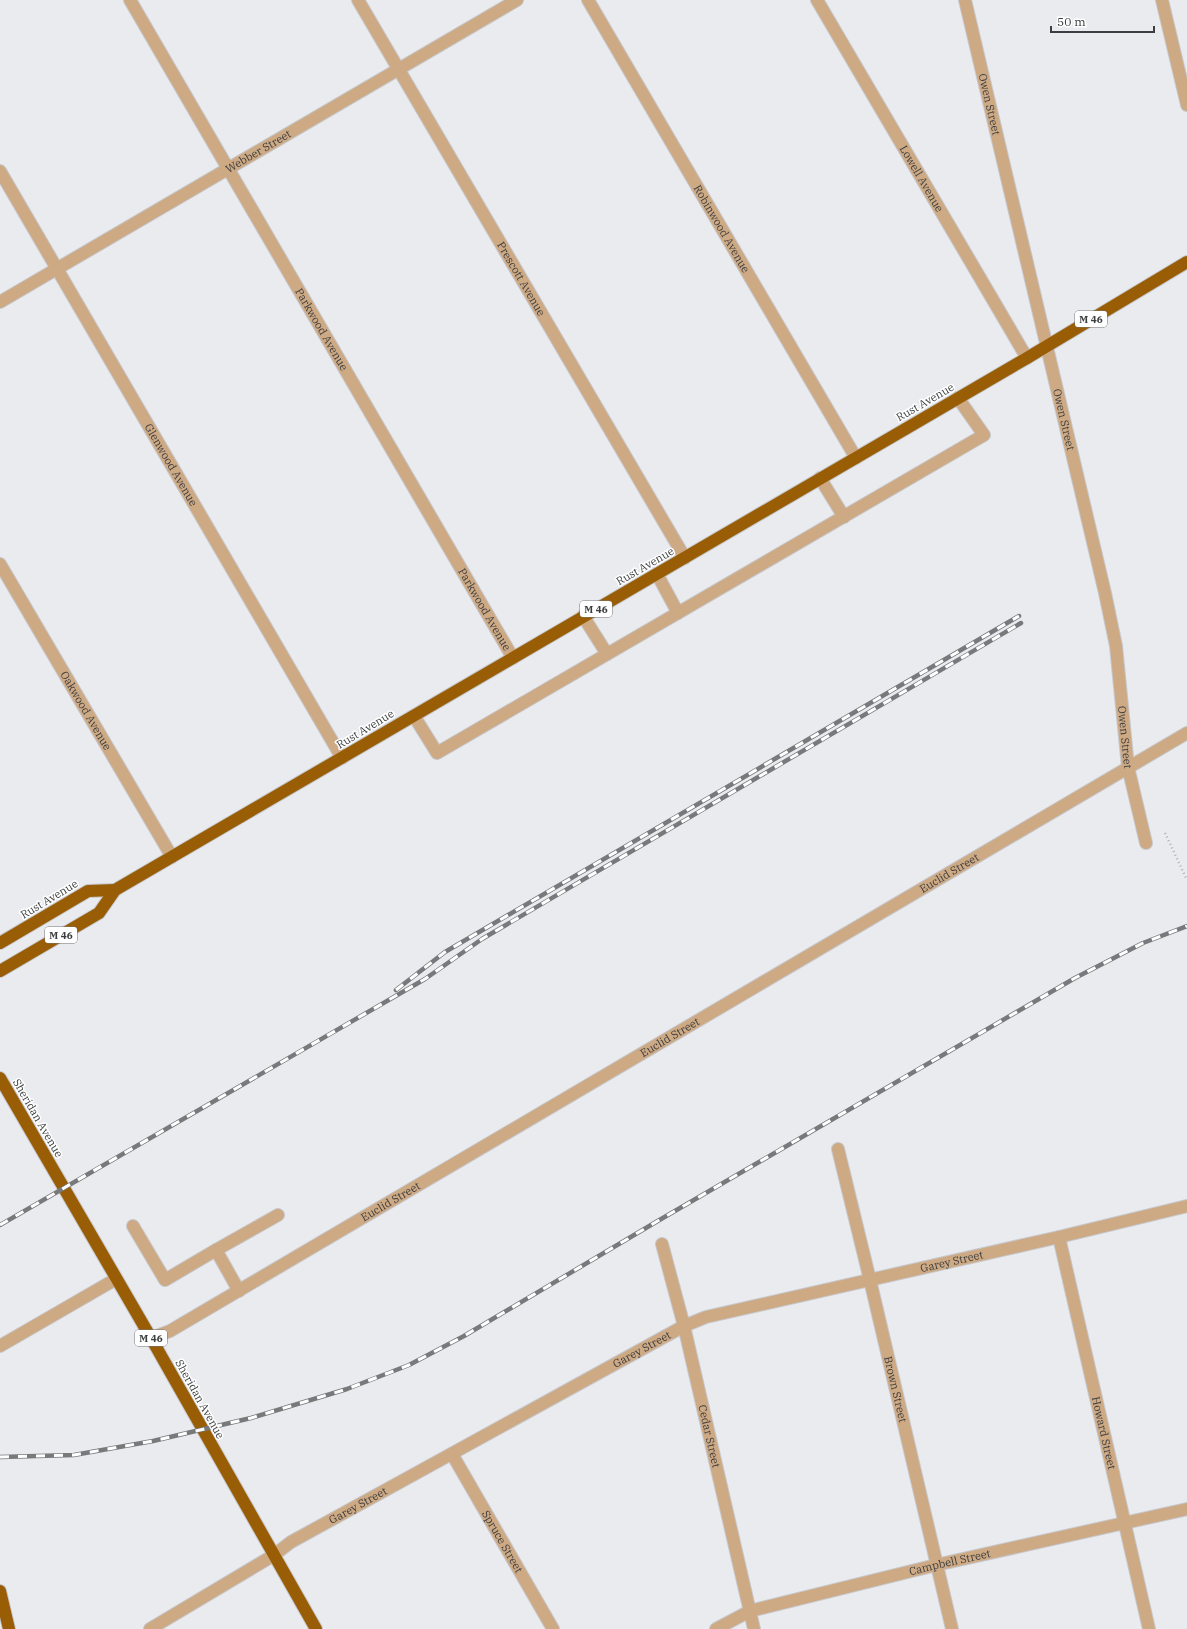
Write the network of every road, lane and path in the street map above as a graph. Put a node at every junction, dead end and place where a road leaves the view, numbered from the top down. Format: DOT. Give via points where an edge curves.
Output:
graph roads {
  1 [pos="130,0"];
  2 [pos="358,0"];
  3 [pos="517,0"];
  4 [pos="588,0"];
  5 [pos="817,0"];
  6 [pos="965,0"];
  7 [pos="1162,0"];
  8 [pos="398,69"];
  9 [pos="1187,105"];
  10 [pos="228,169"];
  11 [pos="0,171"];
  12 [pos="1187,262"];
  13 [pos="57,269"];
  14 [pos="0,302"];
  15 [pos="1046,346"];
  16 [pos="1027,358"];
  17 [pos="958,398"];
  18 [pos="856,458"];
  19 [pos="820,478"];
  20 [pos="844,517"];
  21 [pos="685,558"];
  22 [pos="0,564"];
  23 [pos="657,574"];
  24 [pos="678,613"];
  25 [pos="584,616"];
  26 [pos="607,654"];
  27 [pos="513,658"];
  28 [pos="414,716"];
  29 [pos="1187,732"];
  30 [pos="342,758"];
  31 [pos="1128,767"];
  32 [pos="1165,833"];
  33 [pos="1146,843"];
  34 [pos="172,857"];
  35 [pos="1187,880"];
  36 [pos="115,890"];
  37 [pos="0,943"];
  38 [pos="0,971"];
  39 [pos="0,1078"];
  40 [pos="838,1149"];
  41 [pos="1187,1206"];
  42 [pos="278,1215"];
  43 [pos="133,1226"];
  44 [pos="1059,1237"];
  45 [pos="662,1244"];
  46 [pos="216,1250"];
  47 [pos="116,1279"];
  48 [pos="870,1280"];
  49 [pos="239,1290"];
  50 [pos="684,1326"];
  51 [pos="151,1338"];
  52 [pos="0,1346"];
  53 [pos="452,1454"];
  54 [pos="1187,1509"];
  55 [pos="1125,1523"];
  56 [pos="274,1555"];
  57 [pos="936,1565"];
  58 [pos="0,1591"];
  59 [pos="750,1611"];
  60 [pos="9,1629"];
  61 [pos="150,1629"];
  62 [pos="316,1629"];
  63 [pos="553,1629"];
  64 [pos="716,1629"];
  65 [pos="754,1629"];
  66 [pos="952,1629"];
  67 [pos="1149,1629"];
  1 -- 10 [label="street, Parkwood Avenue"];
  2 -- 8 [label="street, Prescott Avenue"];
  3 -- 8 [label="street, Webber Street"];
  4 -- 18 [label="street, Robinwood Avenue"];
  5 -- 16 [label="street, Lowell Avenue"];
  6 -- 15 [label="street, Owen Street"];
  7 -- 9 [label="street"];
  8 -- 10 [label="street, Webber Street"];
  8 -- 21 [label="street, Prescott Avenue"];
  10 -- 13 [label="street, Webber Street"];
  10 -- 27 [label="street, Parkwood Avenue"];
  11 -- 13 [label="street, Glenwood Avenue"];
  12 -- 15 [label="highway, Rust Avenue / M 46"];
  13 -- 14 [label="street, Webber Street"];
  13 -- 30 [label="street, Glenwood Avenue"];
  15 -- 16 [label="highway, Rust Avenue / M 46"];
  15 -- 31 [label="street, Owen Street" via="1116,646"];
  16 -- 17 [label="highway, Rust Avenue / M 46"];
  17 -- 18 [label="highway, Rust Avenue / M 46"];
  17 -- 20 [label="street" via="984,435"];
  18 -- 19 [label="highway, Rust Avenue / M 46"];
  19 -- 20 [label="street"];
  19 -- 21 [label="highway, Rust Avenue / M 46"];
  20 -- 24 [label="street"];
  21 -- 23 [label="highway, Rust Avenue / M 46"];
  22 -- 34 [label="street, Oakwood Avenue"];
  23 -- 24 [label="street"];
  23 -- 25 [label="highway, Rust Avenue / M 46"];
  24 -- 26 [label="street"];
  25 -- 26 [label="street"];
  25 -- 27 [label="highway, Rust Avenue / M 46"];
  26 -- 28 [label="street" via="437,753"];
  27 -- 28 [label="highway, Rust Avenue / M 46"];
  28 -- 30 [label="highway, Rust Avenue / M 46"];
  29 -- 31 [label="street, Euclid Street"];
  30 -- 34 [label="highway, Rust Avenue / M 46"];
  31 -- 33 [label="street, Owen Street"];
  31 -- 49 [label="street, Euclid Street"];
  32 -- 35 [label="path"];
  34 -- 36 [label="highway, Rust Avenue / M 46"];
  36 -- 37 [label="highway, Rust Avenue / M 46" via="88,891"];
  36 -- 38 [label="highway, Rust Avenue / M 46" via="99,913"];
  39 -- 47 [label="highway, Sheridan Avenue / M 46"];
  40 -- 48 [label="street, Brown Street"];
  41 -- 44 [label="street, Garey Street"];
  42 -- 46 [label="street"];
  43 -- 46 [label="street" via="165,1280"];
  44 -- 48 [label="street, Garey Street"];
  44 -- 55 [label="street, Howard Street"];
  45 -- 50 [label="street, Cedar Street"];
  46 -- 49 [label="street"];
  47 -- 51 [label="highway, Sheridan Avenue / M 46"];
  47 -- 52 [label="street"];
  48 -- 50 [label="street, Garey Street" via="706,1317"];
  48 -- 57 [label="street, Brown Street"];
  49 -- 51 [label="street, Euclid Street" via="170,1331"];
  50 -- 53 [label="street, Garey Street"];
  50 -- 59 [label="street, Cedar Street"];
  51 -- 56 [label="highway, Sheridan Avenue / M 46"];
  53 -- 56 [label="street, Garey Street" via="290,1542"];
  53 -- 63 [label="street, Spruce Street"];
  54 -- 55 [label="street, Campbell Street"];
  55 -- 57 [label="street, Campbell Street"];
  55 -- 67 [label="street, Howard Street"];
  56 -- 61 [label="street, Garey Street"];
  56 -- 62 [label="highway, Sheridan Avenue / M 46"];
  57 -- 59 [label="street, Campbell Street"];
  57 -- 66 [label="street, Brown Street"];
  58 -- 60 [label="highway"];
  59 -- 64 [label="street, Campbell Street"];
  59 -- 65 [label="street, Cedar Street"];
}
